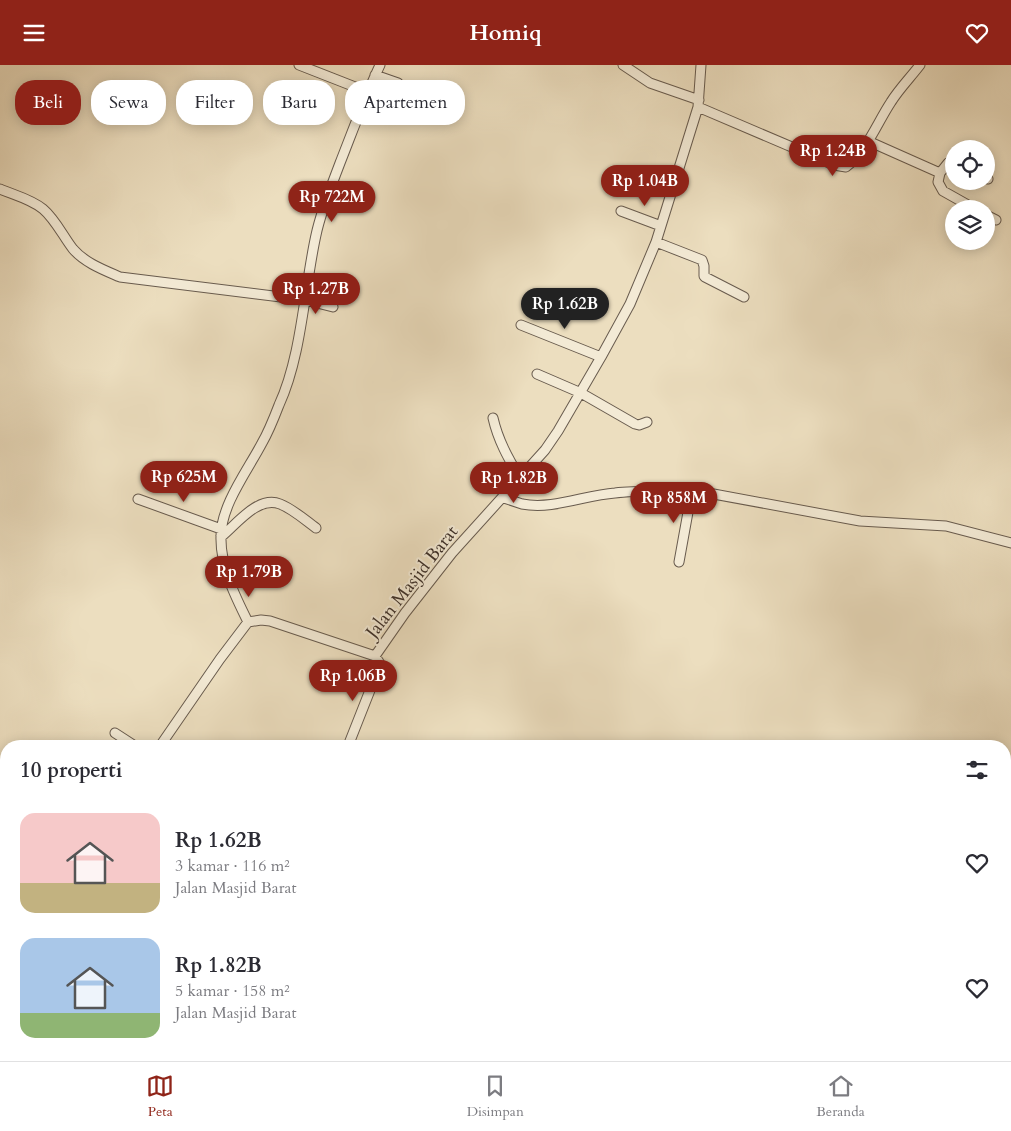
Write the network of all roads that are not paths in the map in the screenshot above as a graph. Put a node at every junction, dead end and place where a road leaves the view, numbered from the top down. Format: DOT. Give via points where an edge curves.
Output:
graph roads {
  1 [pos="299,65"];
  2 [pos="380,65"];
  3 [pos="623,65"];
  4 [pos="701,65"];
  5 [pos="920,65"];
  6 [pos="376,75"];
  7 [pos="374,80"];
  8 [pos="390,80"];
  9 [pos="345,83"];
  10 [pos="698,103"];
  11 [pos="355,125"];
  12 [pos="868,141"];
  13 [pos="945,167"];
  14 [pos="940,173"];
  15 [pos="0,189"];
  16 [pos="959,200"];
  17 [pos="622,211"];
  18 [pos="661,226"];
  19 [pos="656,243"];
  20 [pos="744,297"];
  21 [pos="305,300"];
  22 [pos="333,307"];
  23 [pos="521,325"];
  24 [pos="601,357"];
  25 [pos="537,374"];
  26 [pos="581,393"];
  27 [pos="493,418"];
  28 [pos="647,422"];
  29 [pos="520,478"];
  30 [pos="692,490"];
  31 [pos="504,498"];
  32 [pos="138,499"];
  33 [pos="316,528"];
  34 [pos="221,533"];
  35 [pos="1011,543"];
  36 [pos="679,562"];
  37 [pos="248,622"];
  38 [pos="375,656"];
  39 [pos="116,733"];
  40 [pos="126,740"];
  41 [pos="164,740"];
  42 [pos="350,740"];
  1 -- 9 [label="street"];
  2 -- 6 [label="street"];
  3 -- 10 [label="street" via="650,83"];
  4 -- 10 [label="street, Jalan Masjid Barat"];
  5 -- 12 [label="street" via="892,101"];
  6 -- 7 [label="street"];
  6 -- 8 [label="street"];
  10 -- 12 [label="street" via="841,167 852,163"];
  10 -- 18 [label="street, Jalan Masjid Barat"];
  11 -- 21 [label="street" via="316,233"];
  12 -- 14 [label="street"];
  13 -- 14 [label="street"];
  14 -- 16 [label="street" via="938,182 943,191"];
  15 -- 21 [label="street" via="40,207 74,251 120,277"];
  17 -- 18 [label="street"];
  18 -- 19 [label="street, Jalan Masjid Barat"];
  19 -- 20 [label="street" via="702,260 705,277"];
  19 -- 24 [label="street, Jalan Masjid Barat" via="630,304"];
  21 -- 22 [label="street"];
  21 -- 34 [label="street" via="281,402 237,488"];
  23 -- 24 [label="street"];
  24 -- 26 [label="street, Jalan Masjid Barat"];
  25 -- 26 [label="street"];
  26 -- 28 [label="street" via="635,423"];
  26 -- 29 [label="street, Jalan Masjid Barat" via="545,450"];
  27 -- 29 [label="street" via="504,451"];
  29 -- 31 [label="street, Jalan Masjid Barat"];
  30 -- 31 [label="street" via="615,493 538,505"];
  30 -- 35 [label="street" via="860,521 946,526"];
  30 -- 36 [label="street"];
  31 -- 38 [label="street, Jalan Masjid Barat" via="452,553"];
  32 -- 34 [label="street"];
  33 -- 34 [label="street" via="286,507 270,503 254,507"];
  34 -- 37 [label="street" via="230,581"];
  37 -- 38 [label="street, Jalan Masjid Barat" via="270,621"];
  37 -- 41 [label="street"];
  38 -- 42 [label="street" via="379,662 378,670"];
  39 -- 40 [label="street"];
}
